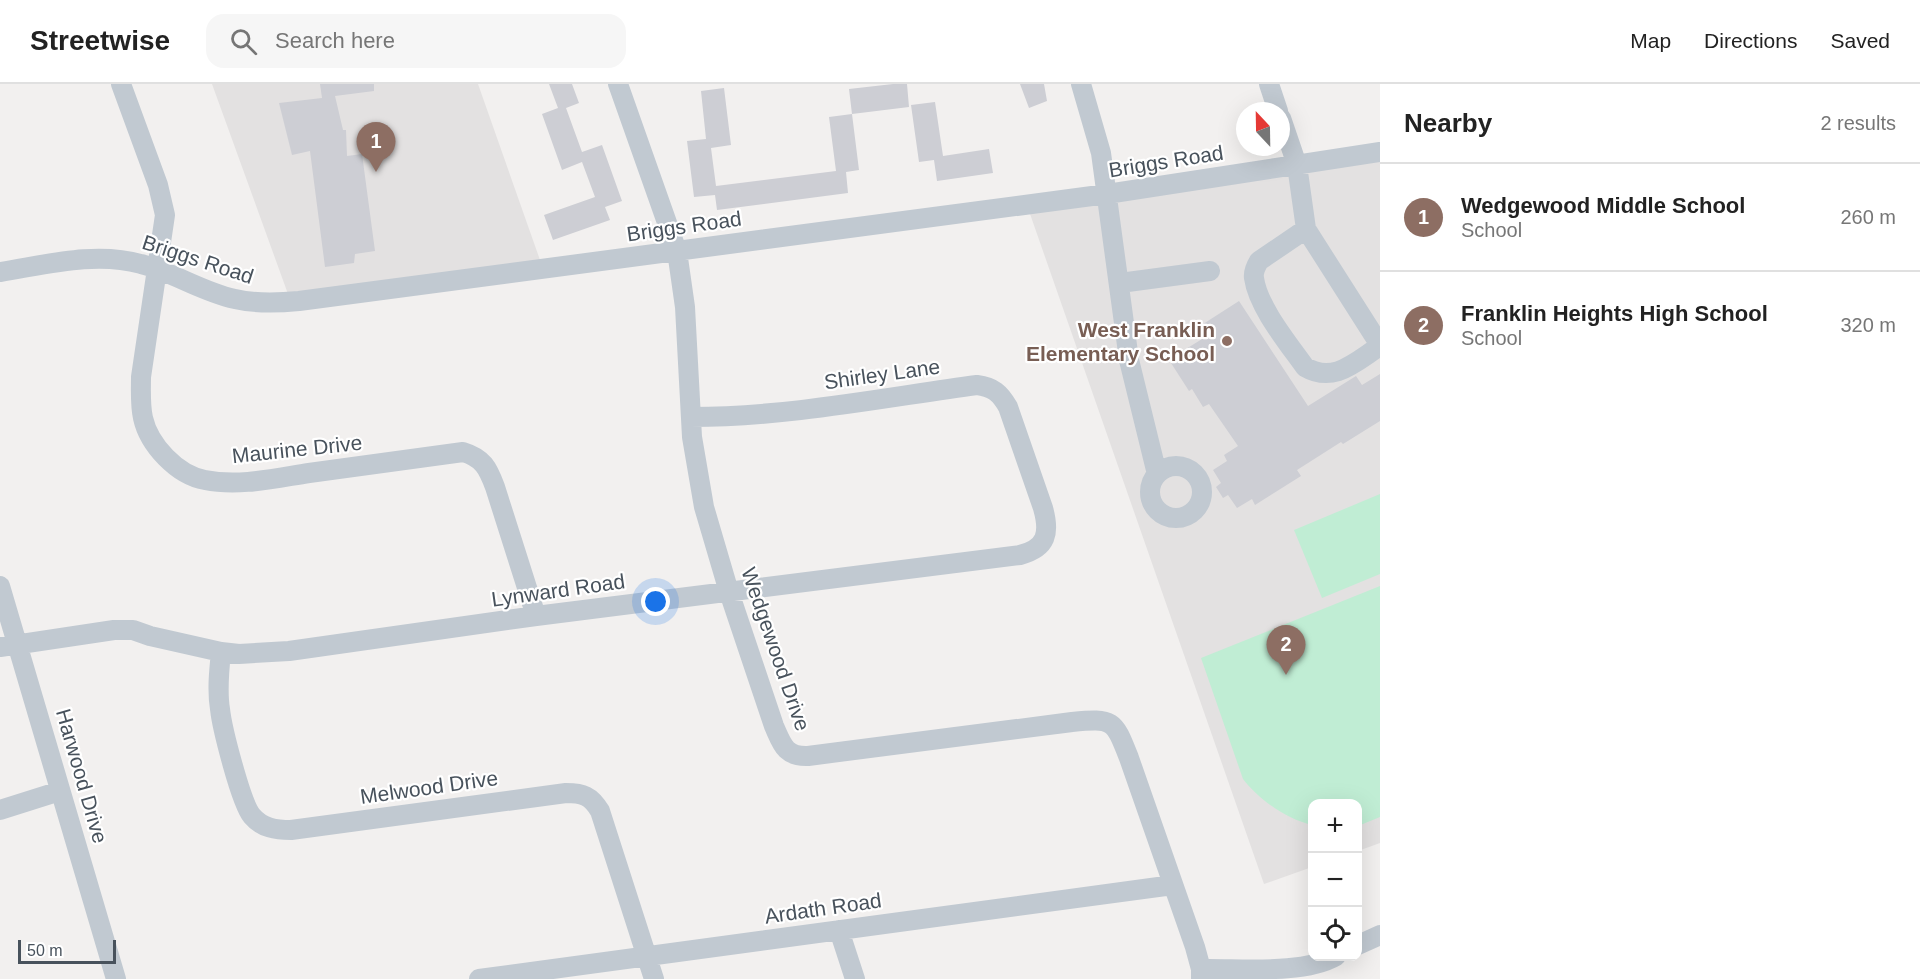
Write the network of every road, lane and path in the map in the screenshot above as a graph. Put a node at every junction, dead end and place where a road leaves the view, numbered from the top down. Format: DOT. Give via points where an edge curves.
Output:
graph roads {
  1 [pos="121,84"];
  2 [pos="618,84"];
  3 [pos="1081,84"];
  4 [pos="1269,84"];
  5 [pos="1275,102"];
  6 [pos="1290,143"];
  7 [pos="1380,152"];
  8 [pos="1298,165"];
  9 [pos="1107,194"];
  10 [pos="1306,229"];
  11 [pos="677,251"];
  12 [pos="157,269"];
  13 [pos="1210,271"];
  14 [pos="0,272"];
  15 [pos="1120,283"];
  16 [pos="1380,346"];
  17 [pos="691,417"];
  18 [pos="1028,466"];
  19 [pos="1157,474"];
  20 [pos="0,586"];
  21 [pos="729,592"];
  22 [pos="537,616"];
  23 [pos="9,646"];
  24 [pos="221,652"];
  25 [pos="60,791"];
  26 [pos="0,810"];
  27 [pos="1173,885"];
  28 [pos="839,930"];
  29 [pos="1379,938"];
  30 [pos="1362,944"];
  31 [pos="647,956"];
  32 [pos="1327,961"];
  33 [pos="1201,974"];
  34 [pos="116,979"];
  35 [pos="479,979"];
  36 [pos="654,979"];
  37 [pos="855,979"];
  1 -- 12 [label="street, Maurine Drive" via="163,201 165,215"];
  2 -- 11 [label="street, Wedgewood Drive"];
  3 -- 9 [label="street" via="1101,153"];
  4 -- 5 [label="street"];
  6 -- 8 [label="street"];
  7 -- 8 [label="street, Briggs Road"];
  8 -- 9 [label="street, Briggs Road"];
  8 -- 10 [label="street"];
  9 -- 11 [label="street, Briggs Road"];
  9 -- 15 [label="street"];
  10 -- 16 [label="street"];
  10 -- 16 [label="street" via="1255,267 1257,291 1267,310 1305,367 1313,372 1333,374"];
  11 -- 12 [label="street, Briggs Road" via="281,302 234,299"];
  11 -- 17 [label="street, Wedgewood Drive" via="685,307"];
  12 -- 14 [label="street, Briggs Road" via="99,258"];
  12 -- 22 [label="street, Maurine Drive" via="140,399 144,421 166,458 204,480 248,482 463,452 476,456 495,487"];
  13 -- 15 [label="street"];
  15 -- 19 [label="street" via="1129,360"];
  17 -- 18 [label="street, Shirley Lane" via="750,415 985,386 1002,396"];
  17 -- 21 [label="street, Wedgewood Drive" via="704,507"];
  18 -- 21 [label="street, Lynward Road" via="1047,530 1041,544 1028,552"];
  20 -- 23 [label="street, Harwood Drive"];
  21 -- 22 [label="street, Lynward Road"];
  21 -- 27 [label="street, Wedgewood Drive" via="774,726 790,753 799,756 1104,720 1119,732"];
  22 -- 24 [label="street, Lynward Road" via="289,651"];
  23 -- 24 [label="street, Lynward Road" via="133,630"];
  23 -- 25 [label="street, Harwood Drive"];
  24 -- 31 [label="street, Melwood Drive" via="219,707 243,798 256,820 270,828 291,830 580,793 600,811"];
  25 -- 26 [label="street"];
  25 -- 34 [label="street, Harwood Drive"];
  27 -- 28 [label="street, Ardath Road"];
  27 -- 33 [label="street, Wedgewood Drive"];
  28 -- 31 [label="street, Ardath Road"];
  28 -- 37 [label="street"];
  29 -- 30 [label="street"];
  31 -- 35 [label="street, Ardath Road"];
  31 -- 36 [label="street, Melwood Drive"];
  32 -- 33 [label="street" via="1297,968"];
}
